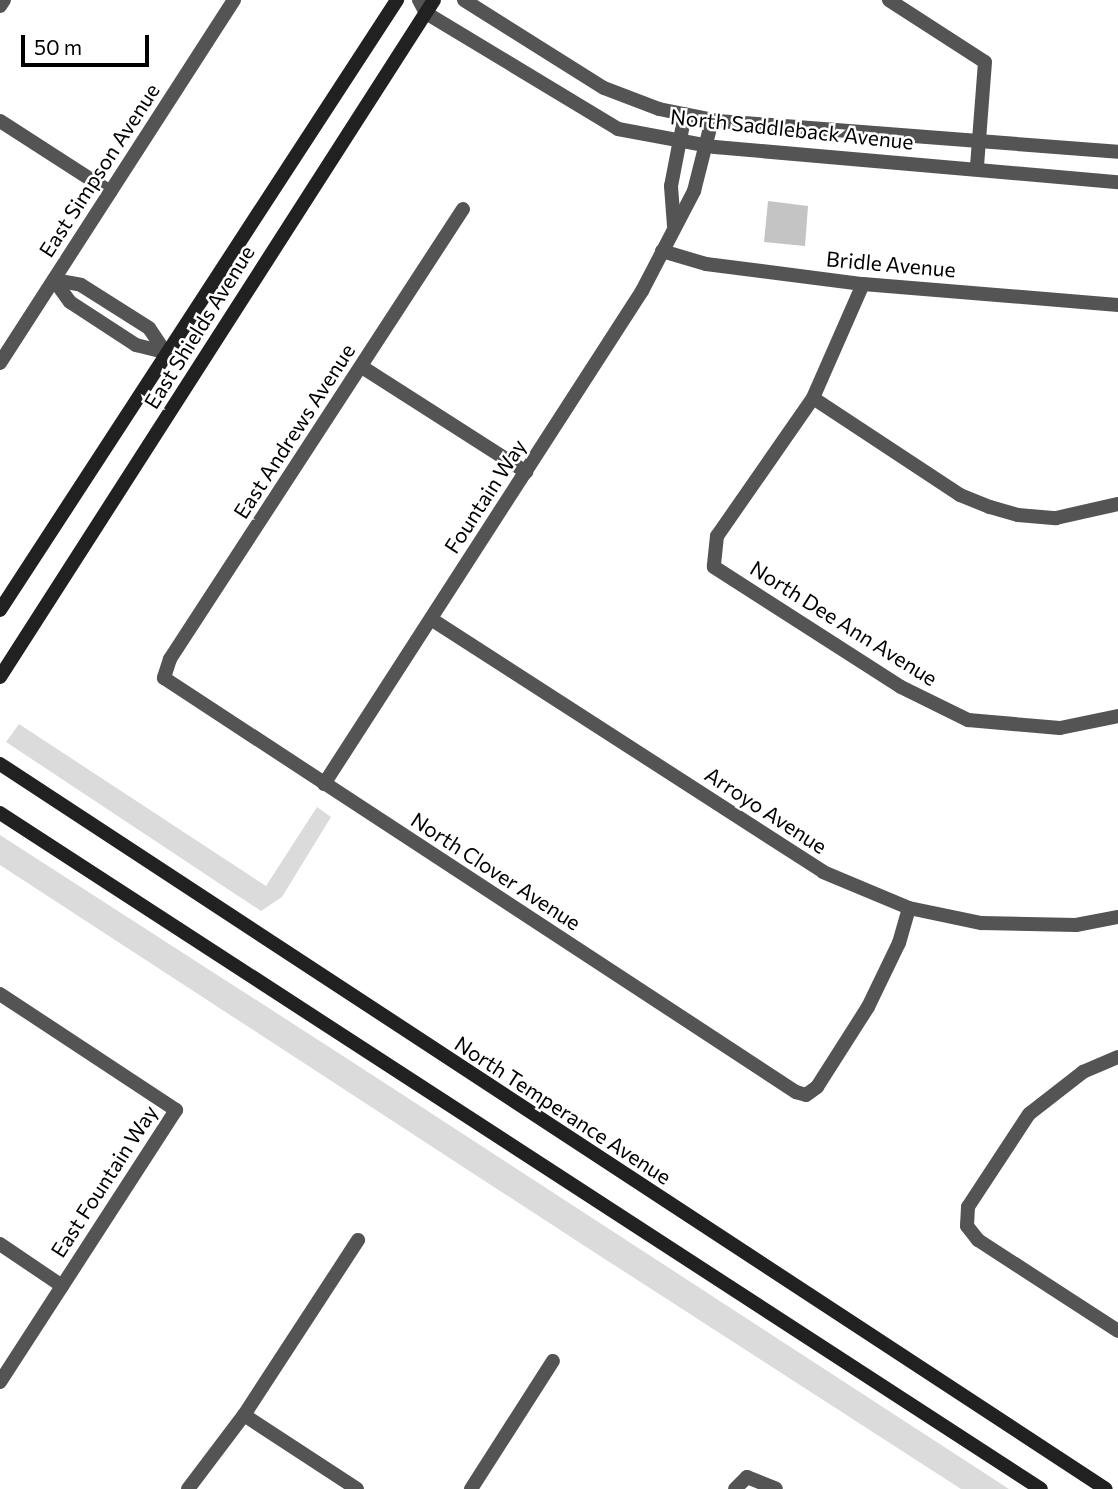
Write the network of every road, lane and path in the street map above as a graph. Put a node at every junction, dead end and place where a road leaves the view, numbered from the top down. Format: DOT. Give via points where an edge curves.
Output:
graph roads {
  1 [pos="4,0"];
  2 [pos="234,0"];
  3 [pos="397,0"];
  4 [pos="434,0"];
  5 [pos="464,0"];
  6 [pos="889,0"];
  7 [pos="0,6"];
  8 [pos="422,7"];
  9 [pos="685,114"];
  10 [pos="712,120"];
  11 [pos="0,121"];
  12 [pos="979,139"];
  13 [pos="679,141"];
  14 [pos="708,145"];
  15 [pos="1118,152"];
  16 [pos="977,166"];
  17 [pos="1118,182"];
  18 [pos="110,192"];
  19 [pos="463,209"];
  20 [pos="674,228"];
  21 [pos="662,251"];
  22 [pos="54,280"];
  23 [pos="863,284"];
  24 [pos="1118,305"];
  25 [pos="165,352"];
  26 [pos="0,363"];
  27 [pos="362,367"];
  28 [pos="813,398"];
  29 [pos="526,472"];
  30 [pos="1118,504"];
  31 [pos="0,611"];
  32 [pos="431,619"];
  33 [pos="0,677"];
  34 [pos="164,678"];
  35 [pos="1118,716"];
  36 [pos="0,764"];
  37 [pos="324,784"];
  38 [pos="0,813"];
  39 [pos="909,908"];
  40 [pos="1118,917"];
  41 [pos="0,994"];
  42 [pos="1118,1057"];
  43 [pos="358,1240"];
  44 [pos="0,1244"];
  45 [pos="62,1286"];
  46 [pos="1118,1331"];
  47 [pos="553,1362"];
  48 [pos="0,1382"];
  49 [pos="244,1415"];
  50 [pos="188,1489"];
  51 [pos="357,1489"];
  52 [pos="471,1489"];
  53 [pos="735,1489"];
  54 [pos="776,1489"];
  55 [pos="1041,1489"];
  56 [pos="1106,1489"];
  1 -- 7 [label="street"];
  2 -- 18 [label="street, East Simpson Avenue"];
  3 -- 25 [label="main road, East Shields Avenue"];
  4 -- 8 [label="main road, East Shields Avenue"];
  5 -- 9 [label="street, North Saddleback Avenue" via="604,88"];
  6 -- 12 [label="street" via="985,62"];
  8 -- 13 [label="street, North Saddleback Avenue" via="618,129"];
  8 -- 33 [label="main road, East Shields Avenue"];
  9 -- 10 [label="street, North Saddleback Avenue"];
  9 -- 13 [label="street"];
  10 -- 12 [label="street, North Saddleback Avenue"];
  10 -- 14 [label="street, Fountain Way"];
  11 -- 18 [label="street"];
  12 -- 15 [label="street, North Saddleback Avenue"];
  12 -- 16 [label="street"];
  13 -- 14 [label="street, North Saddleback Avenue"];
  13 -- 20 [label="street" via="671,186"];
  14 -- 16 [label="street, North Saddleback Avenue"];
  14 -- 20 [label="street, Fountain Way" via="694,191"];
  16 -- 17 [label="street, North Saddleback Avenue"];
  18 -- 22 [label="street, East Simpson Avenue"];
  19 -- 27 [label="street, East Andrews Avenue"];
  20 -- 21 [label="street, Fountain Way"];
  21 -- 23 [label="street, Bridle Avenue" via="706,264"];
  21 -- 29 [label="street, Fountain Way" via="642,291"];
  22 -- 25 [label="street" via="70,302 136,345"];
  22 -- 25 [label="street" via="81,285 149,328"];
  22 -- 26 [label="street, East Simpson Avenue"];
  23 -- 24 [label="street, Bridle Avenue"];
  23 -- 28 [label="street"];
  25 -- 31 [label="main road, East Shields Avenue"];
  27 -- 29 [label="street"];
  27 -- 34 [label="street, East Andrews Avenue" via="170,659"];
  28 -- 30 [label="street" via="960,495 990,507 1056,518"];
  28 -- 35 [label="street, North Dee Ann Avenue" via="717,536 714,567 901,687 968,720 1060,728"];
  29 -- 32 [label="street, Fountain Way"];
  32 -- 37 [label="street, Fountain Way"];
  32 -- 39 [label="street, Arroyo Avenue" via="823,873"];
  34 -- 37 [label="street, North Clover Avenue"];
  36 -- 56 [label="main road, North Temperance Avenue"];
  37 -- 39 [label="street, North Clover Avenue" via="806,1095 817,1087 880,986"];
  38 -- 55 [label="main road"];
  39 -- 40 [label="street, Arroyo Avenue" via="981,923 1076,925"];
  41 -- 45 [label="street, East Fountain Way" via="176,1110"];
  42 -- 46 [label="street" via="1083,1072 1029,1114 968,1207 967,1226 978,1240"];
  43 -- 49 [label="street"];
  44 -- 45 [label="street"];
  45 -- 48 [label="street, East Fountain Way"];
  47 -- 52 [label="street"];
  49 -- 50 [label="street"];
  49 -- 51 [label="street"];
  53 -- 54 [label="street" via="747,1477"];
}
